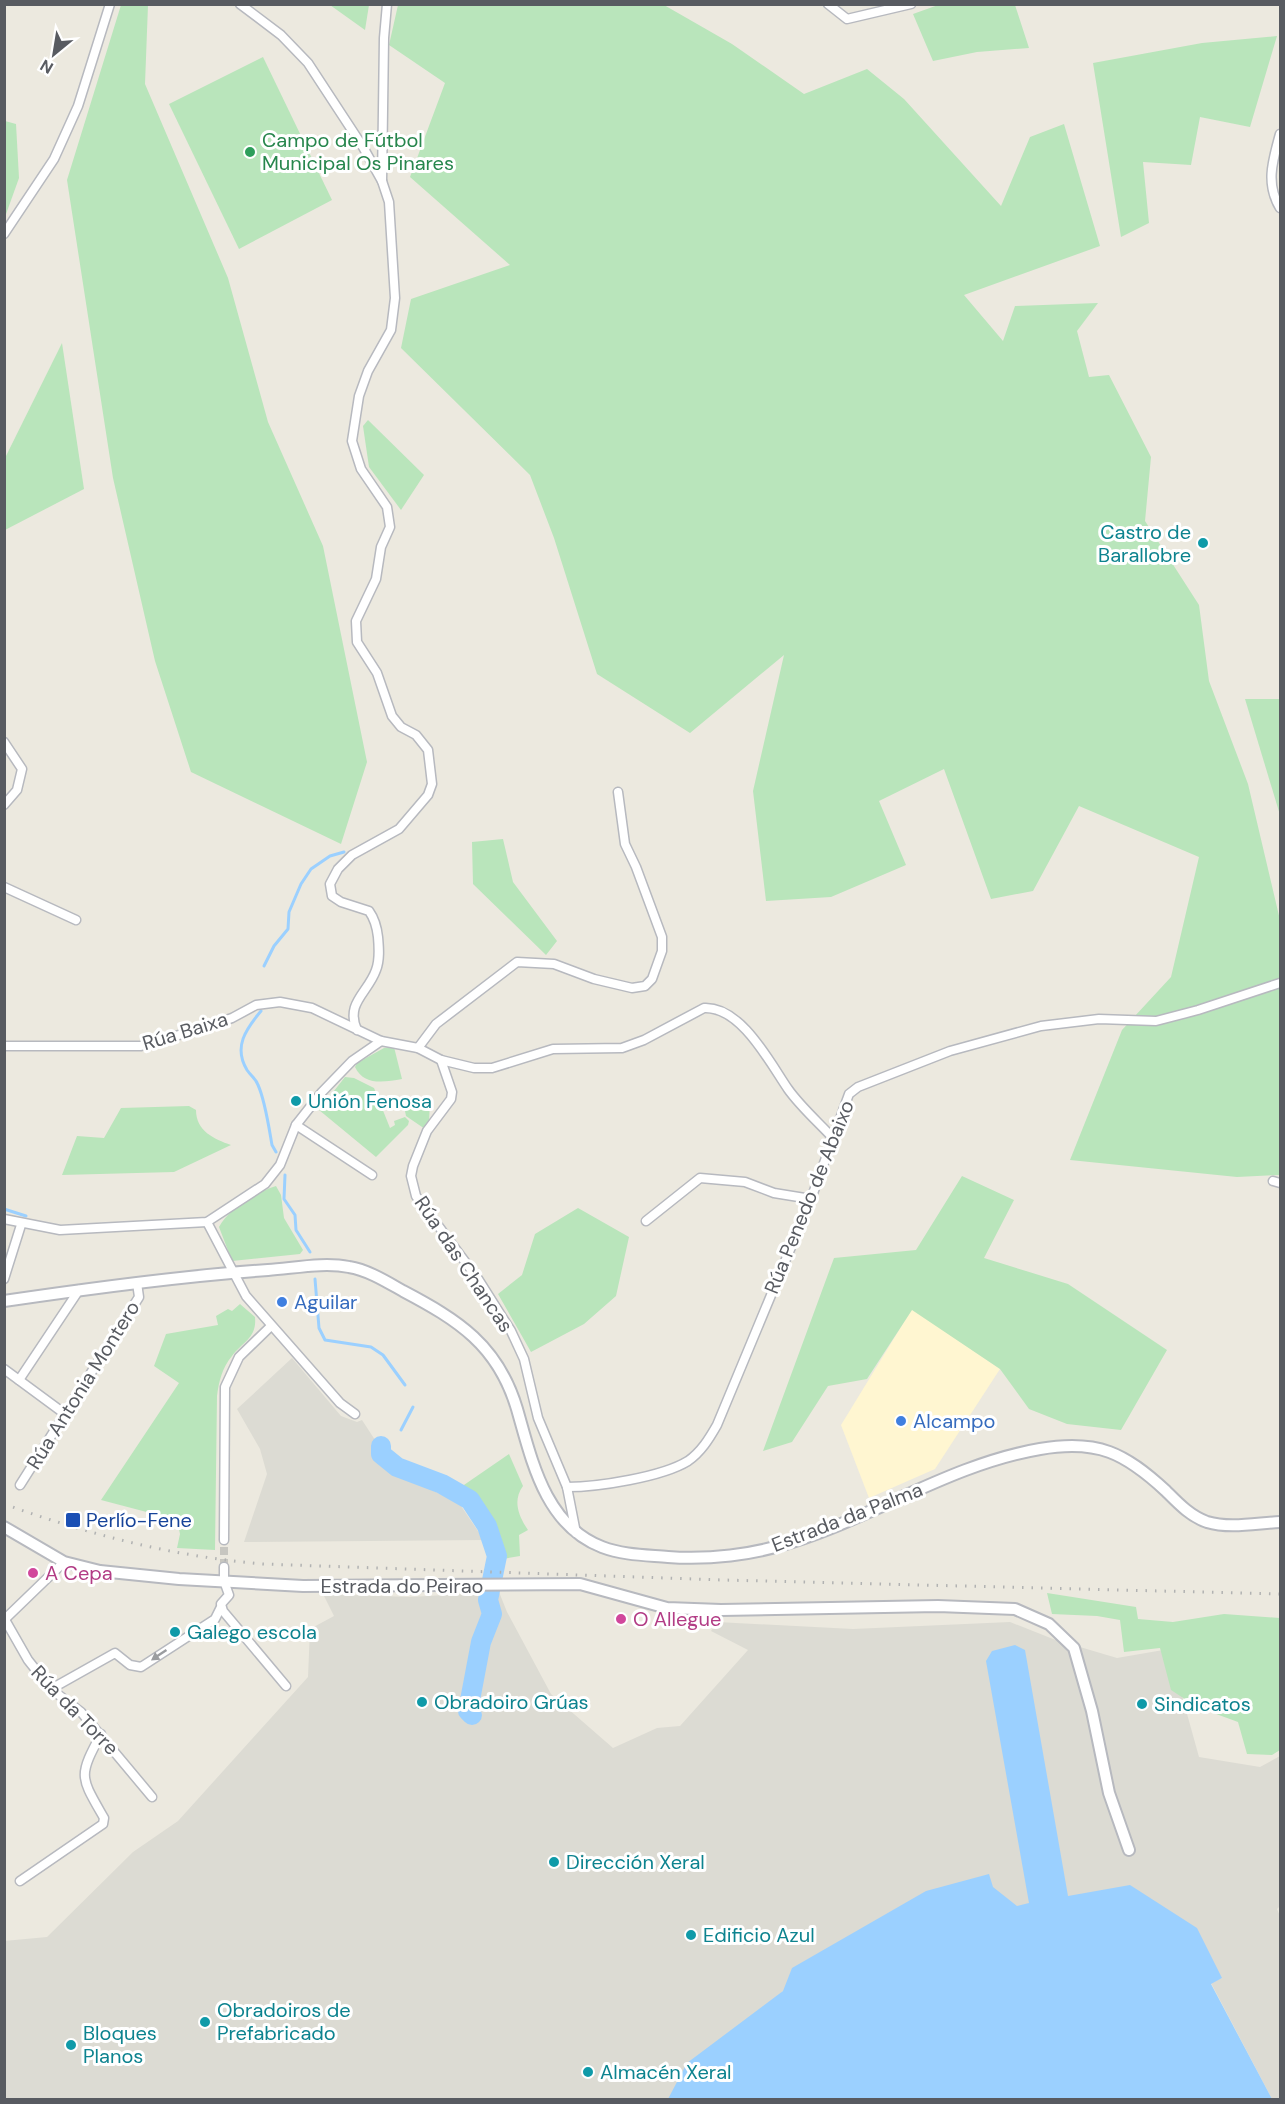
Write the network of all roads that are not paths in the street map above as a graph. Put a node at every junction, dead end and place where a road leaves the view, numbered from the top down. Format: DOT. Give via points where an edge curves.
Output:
graph roads {
  1 [pos="110,4"];
  2 [pos="240,4"];
  3 [pos="387,4"];
  4 [pos="828,4"];
  5 [pos="911,4"];
  6 [pos="1281,134"];
  7 [pos="382,181"];
  8 [pos="1281,208"];
  9 [pos="4,234"];
  10 [pos="4,742"];
  11 [pos="618,792"];
  12 [pos="5,805"];
  13 [pos="4,886"];
  14 [pos="76,920"];
  15 [pos="1281,983"];
  16 [pos="357,1030"];
  17 [pos="381,1041"];
  18 [pos="4,1046"];
  19 [pos="418,1048"];
  20 [pos="441,1060"];
  21 [pos="296,1125"];
  22 [pos="832,1137"];
  23 [pos="372,1175"];
  24 [pos="811,1199"];
  25 [pos="4,1219"];
  26 [pos="646,1221"];
  27 [pos="207,1222"];
  28 [pos="21,1225"];
  29 [pos="233,1272"];
  30 [pos="4,1279"];
  31 [pos="137,1283"];
  32 [pos="79,1290"];
  33 [pos="4,1300"];
  34 [pos="271,1326"];
  35 [pos="4,1369"];
  36 [pos="19,1380"];
  37 [pos="65,1414"];
  38 [pos="355,1414"];
  39 [pos="20,1485"];
  40 [pos="567,1487"];
  41 [pos="1281,1522"];
  42 [pos="4,1527"];
  43 [pos="576,1534"];
  44 [pos="224,1539"];
  45 [pos="64,1562"];
  46 [pos="224,1567"];
  47 [pos="224,1581"];
  48 [pos="221,1607"];
  49 [pos="5,1619"];
  50 [pos="286,1686"];
  51 [pos="51,1689"];
  52 [pos="101,1734"];
  53 [pos="153,1797"];
  54 [pos="1129,1850"];
  55 [pos="20,1881"];
  1 -- 9 [label="street" via="78,106 54,159"];
  2 -- 7 [label="street" via="281,35 308,63"];
  3 -- 7 [label="street"];
  4 -- 5 [label="street" via="847,19"];
  6 -- 8 [label="street" via="1270,170 1273,196"];
  7 -- 16 [label="street" via="389,202 395,298 391,330 368,371 351,441 361,469 387,507 390,526 381,547 376,579 356,621 357,642 377,673 392,716 428,750 432,784 428,795 399,829 352,855 330,884 332,896 369,911 377,934 376,972 354,1005"];
  10 -- 12 [label="street" via="22,769 16,790"];
  11 -- 19 [label="street" via="624,844 662,937 662,951 652,979 645,986 632,988 594,980 566,966 517,962 436,1024"];
  13 -- 14 [label="street"];
  15 -- 22 [label="street, Rúa Penedo de Abaixo" via="1176,1017 1156,1021 1061,1022 950,1051 858,1087 849,1094"];
  16 -- 17 [label="street, Rúa Baixa"];
  16 -- 18 [label="street, Rúa Baixa" via="312,1008 280,1002 256,1005 203,1028 141,1046"];
  17 -- 19 [label="street, Rúa Baixa"];
  17 -- 21 [label="street" via="352,1061"];
  19 -- 20 [label="street"];
  20 -- 22 [label="street" via="492,1068 553,1049 622,1048 713,1007 731,1017 761,1046 789,1090"];
  20 -- 40 [label="street, Rúa das Chancas" via="451,1099 427,1131 413,1166 416,1196 511,1331 524,1359 538,1418"];
  21 -- 23 [label="street"];
  21 -- 27 [label="street" via="280,1165 265,1184"];
  22 -- 24 [label="street, Rúa Penedo de Abaixo"];
  24 -- 26 [label="street" via="774,1193 745,1182 700,1179"];
  24 -- 40 [label="street, Rúa Penedo de Abaixo" via="717,1425 696,1455 677,1466 605,1486"];
  25 -- 28 [label="street"];
  27 -- 28 [label="street" via="60,1230"];
  27 -- 29 [label="street"];
  28 -- 30 [label="street"];
  29 -- 31 [label="street, Estrada da Palma"];
  29 -- 34 [label="street" via="246,1296"];
  29 -- 43 [label="street, Estrada da Palma" via="345,1266 360,1269 438,1309 474,1335 504,1375 543,1488 557,1513"];
  31 -- 32 [label="street, Estrada da Palma"];
  31 -- 37 [label="street, Rúa Antonia Montero" via="139,1296"];
  32 -- 33 [label="street, Estrada da Palma"];
  32 -- 36 [label="street"];
  34 -- 38 [label="street" via="340,1403"];
  34 -- 44 [label="street" via="239,1357 225,1387"];
  35 -- 36 [label="street"];
  36 -- 37 [label="street"];
  37 -- 39 [label="street, Rúa Antonia Montero"];
  40 -- 43 [label="street, Rúa das Chancas"];
  41 -- 43 [label="street, Estrada da Palma" via="1234,1525 1205,1521 1182,1507 1137,1464 1120,1455 1060,1446 1007,1456 792,1542 738,1555 684,1558 627,1554"];
  42 -- 45 [label="street, Estrada do Peirao"];
  45 -- 47 [label="street, Estrada do Peirao" via="100,1571"];
  45 -- 49 [label="street"];
  46 -- 47 [label="street"];
  47 -- 48 [label="street" via="229,1595"];
  47 -- 54 [label="street, Estrada do Peirao" via="303,1586 580,1584 667,1608 721,1610 938,1606 1015,1609 1049,1624 1074,1648 1109,1793"];
  48 -- 50 [label="street"];
  48 -- 51 [label="street, one-way" via="215,1619 141,1667 130,1665 115,1653"];
  49 -- 51 [label="street, Rúa da Torre" via="28,1660"];
  51 -- 52 [label="street, Rúa da Torre"];
  52 -- 53 [label="street, Rúa da Torre"];
  52 -- 55 [label="street" via="85,1764 84,1782 104,1818 103,1824"];
}
